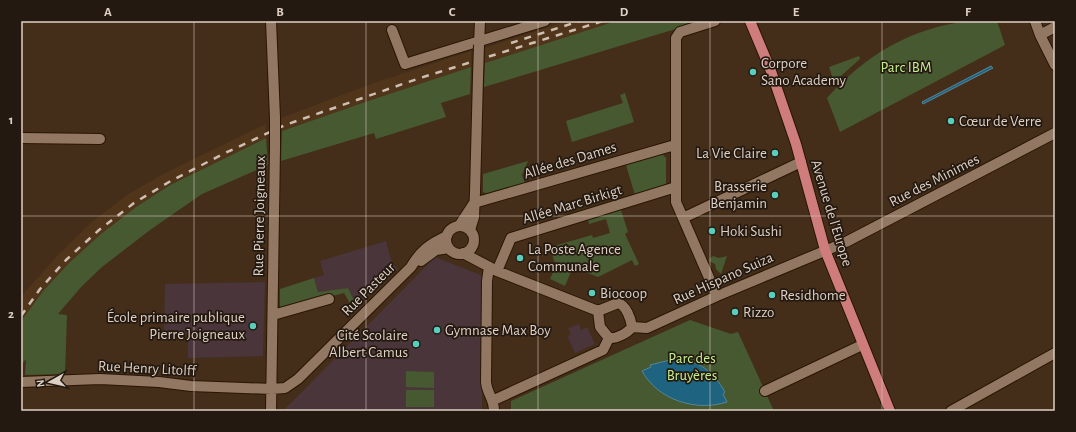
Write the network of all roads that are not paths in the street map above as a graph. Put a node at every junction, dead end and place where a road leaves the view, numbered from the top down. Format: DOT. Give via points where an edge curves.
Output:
graph roads {
  1 [pos="271,21"];
  2 [pos="480,21"];
  3 [pos="545,21"];
  4 [pos="715,21"];
  5 [pos="750,21"];
  6 [pos="1035,21"];
  7 [pos="1055,27"];
  8 [pos="392,30"];
  9 [pos="1040,35"];
  10 [pos="479,43"];
  11 [pos="1055,65"];
  12 [pos="1055,133"];
  13 [pos="21,138"];
  14 [pos="100,139"];
  15 [pos="675,145"];
  16 [pos="801,162"];
  17 [pos="676,187"];
  18 [pos="474,204"];
  19 [pos="683,218"];
  20 [pos="459,226"];
  21 [pos="470,230"];
  22 [pos="447,236"];
  23 [pos="474,242"];
  24 [pos="449,248"];
  25 [pos="825,250"];
  26 [pos="463,253"];
  27 [pos="411,267"];
  28 [pos="493,269"];
  29 [pos="717,296"];
  30 [pos="328,299"];
  31 [pos="598,311"];
  32 [pos="273,315"];
  33 [pos="632,327"];
  34 [pos="609,338"];
  35 [pos="862,345"];
  36 [pos="1055,353"];
  37 [pos="21,383"];
  38 [pos="272,389"];
  39 [pos="765,392"];
  40 [pos="494,400"];
  41 [pos="271,411"];
  42 [pos="494,411"];
  43 [pos="890,411"];
  44 [pos="951,411"];
  1 -- 32 [label="street, Rue Pierre Joigneaux, bridge" via="275,118"];
  2 -- 10 [label="street"];
  3 -- 10 [label="street"];
  4 -- 15 [label="street" via="677,33"];
  5 -- 16 [label="main road, Avenue de l'Europe" via="771,72"];
  6 -- 9 [label="street"];
  7 -- 9 [label="street"];
  8 -- 10 [label="street" via="405,64"];
  9 -- 11 [label="street"];
  10 -- 18 [label="street, bridge"];
  12 -- 25 [label="street, Rue des Minimes" via="846,242"];
  13 -- 14 [label="street"];
  15 -- 17 [label="street"];
  15 -- 18 [label="street, Allée des Dames"];
  16 -- 19 [label="street"];
  16 -- 25 [label="main road, Avenue de l'Europe"];
  17 -- 19 [label="street" via="676,202"];
  17 -- 28 [label="street, Allée Marc Birkigt" via="510,238"];
  18 -- 20 [label="street"];
  18 -- 21 [label="street"];
  19 -- 29 [label="street"];
  20 -- 21 [label="street"];
  20 -- 22 [label="street"];
  21 -- 23 [label="street"];
  22 -- 24 [label="street"];
  22 -- 27 [label="street, Rue Pasteur" via="432,242"];
  23 -- 26 [label="street" via="470,250"];
  23 -- 28 [label="street" via="480,256"];
  24 -- 26 [label="street"];
  24 -- 27 [label="street, Rue Pasteur" via="436,250"];
  25 -- 29 [label="street, Rue Hispano Suiza"];
  25 -- 35 [label="main road, Avenue de l'Europe"];
  26 -- 28 [label="street"];
  27 -- 38 [label="street, Rue Pasteur" via="298,379 285,388"];
  28 -- 31 [label="street"];
  28 -- 40 [label="street" via="487,281 486,389"];
  29 -- 33 [label="street, Rue Hispano Suiza" via="647,328"];
  30 -- 32 [label="street"];
  31 -- 33 [label="street" via="621,304"];
  31 -- 34 [label="street" via="600,327"];
  32 -- 38 [label="street, Rue Pierre Joigneaux"];
  33 -- 34 [label="street"];
  34 -- 40 [label="street" via="603,350"];
  35 -- 39 [label="street"];
  35 -- 43 [label="main road, Avenue de l'Europe"];
  36 -- 44 [label="street"];
  37 -- 38 [label="street, Rue Henry Litolff" via="100,379"];
  38 -- 41 [label="street, Rue Pierre Joigneaux"];
  40 -- 42 [label="street"];
}
